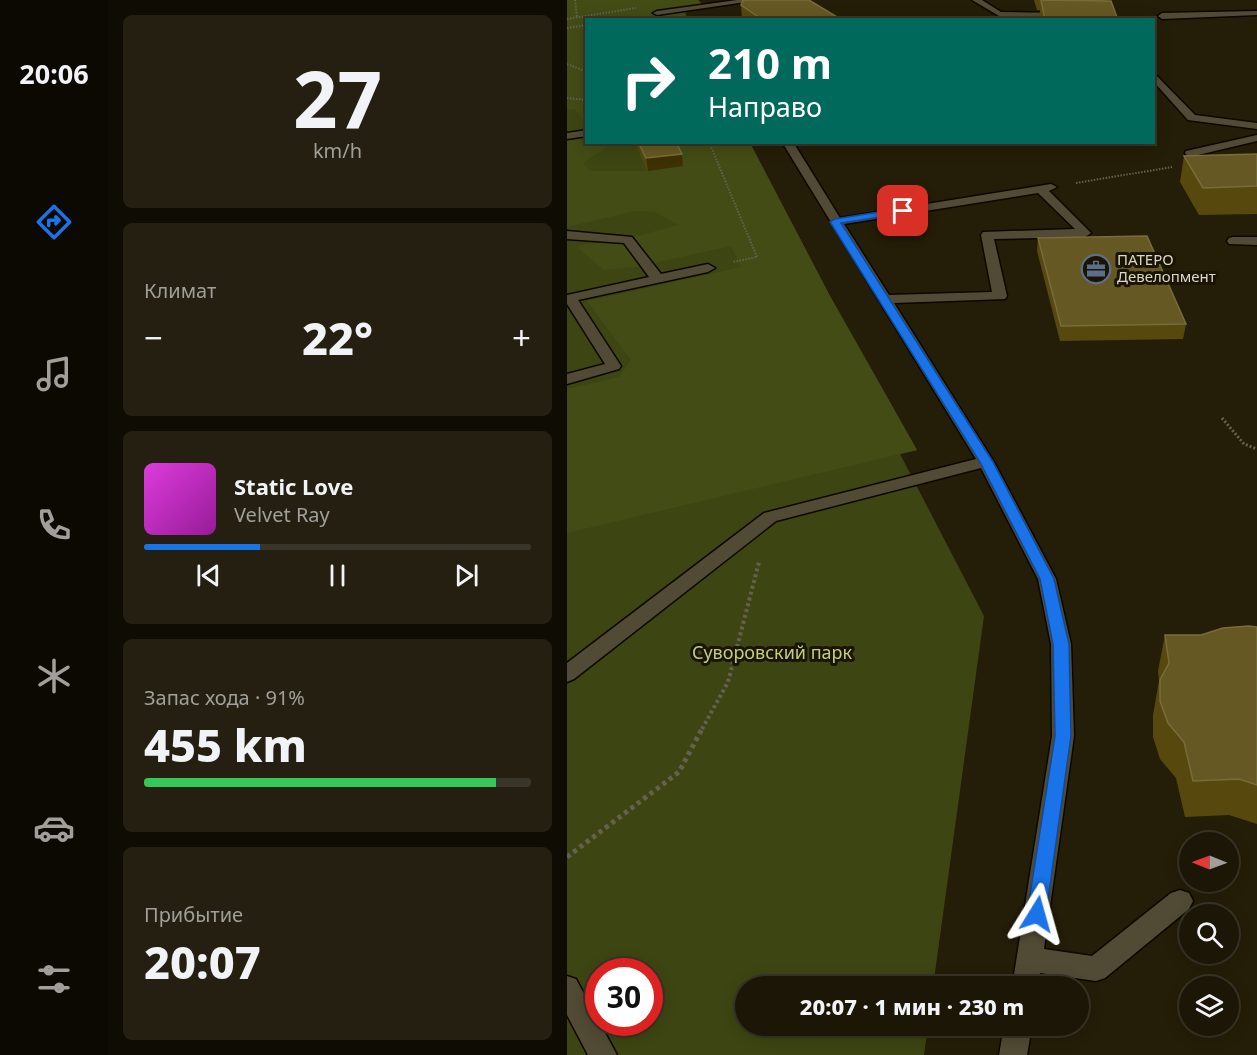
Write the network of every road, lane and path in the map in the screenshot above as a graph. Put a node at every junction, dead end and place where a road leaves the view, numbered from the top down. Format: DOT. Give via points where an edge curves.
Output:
graph roads {
  1 [pos="575,0"];
  2 [pos="756,0"];
  3 [pos="975,0"];
  4 [pos="645,7"];
  5 [pos="1257,13"];
  6 [pos="657,14"];
  7 [pos="1067,15"];
  8 [pos="1162,16"];
  9 [pos="577,17"];
  10 [pos="1000,17"];
  11 [pos="567,19"];
  12 [pos="585,25"];
  13 [pos="567,28"];
  14 [pos="567,64"];
  15 [pos="585,71"];
  16 [pos="1155,77"];
  17 [pos="567,98"];
  18 [pos="585,100"];
  19 [pos="1257,126"];
  20 [pos="585,133"];
  21 [pos="567,136"];
  22 [pos="1257,138"];
  23 [pos="710,144"];
  24 [pos="788,144"];
  25 [pos="1199,163"];
  26 [pos="1257,167"];
  27 [pos="1046,188"];
  28 [pos="835,222"];
  29 [pos="567,235"];
  30 [pos="1233,241"];
  31 [pos="1257,241"];
  32 [pos="708,268"];
  33 [pos="658,279"];
  34 [pos="883,299"];
  35 [pos="567,380"];
  36 [pos="1221,418"];
  37 [pos="1257,449"];
  38 [pos="986,462"];
  39 [pos="770,518"];
  40 [pos="567,674"];
  41 [pos="567,857"];
  42 [pos="1180,901"];
  43 [pos="1030,959"];
  44 [pos="1027,976"];
  45 [pos="567,988"];
  46 [pos="1016,1036"];
  47 [pos="603,1055"];
  48 [pos="1013,1055"];
  1 -- 9 [label="path"];
  2 -- 6 [label="street"];
  3 -- 10 [label="street"];
  4 -- 9 [label="path"];
  5 -- 8 [label="street"];
  7 -- 10 [label="street"];
  9 -- 11 [label="path"];
  12 -- 13 [label="path"];
  14 -- 15 [label="path"];
  16 -- 19 [label="street" via="1192,118"];
  17 -- 18 [label="path"];
  20 -- 21 [label="street"];
  22 -- 25 [label="street" via="1190,153"];
  23 -- 32 [label="path" via="757,257"];
  24 -- 28 [label="street"];
  25 -- 26 [label="street" via="1204,168"];
  25 -- 27 [label="path"];
  27 -- 28 [label="street"];
  27 -- 34 [label="street" via="1085,233 987,235 1000,296"];
  28 -- 34 [label="street"];
  29 -- 33 [label="street" via="628,240"];
  30 -- 31 [label="street"];
  32 -- 33 [label="street"];
  33 -- 35 [label="street" via="570,298 614,366"];
  34 -- 38 [label="street"];
  36 -- 37 [label="path" via="1244,444"];
  38 -- 39 [label="street"];
  38 -- 43 [label="street" via="1047,579 1061,644 1063,736"];
  39 -- 40 [label="street"];
  39 -- 41 [label="path" via="728,682 679,772"];
  42 -- 43 [label="street" via="1096,969"];
  43 -- 44 [label="street"];
  45 -- 47 [label="street"];
  46 -- 48 [label="street"];
}
